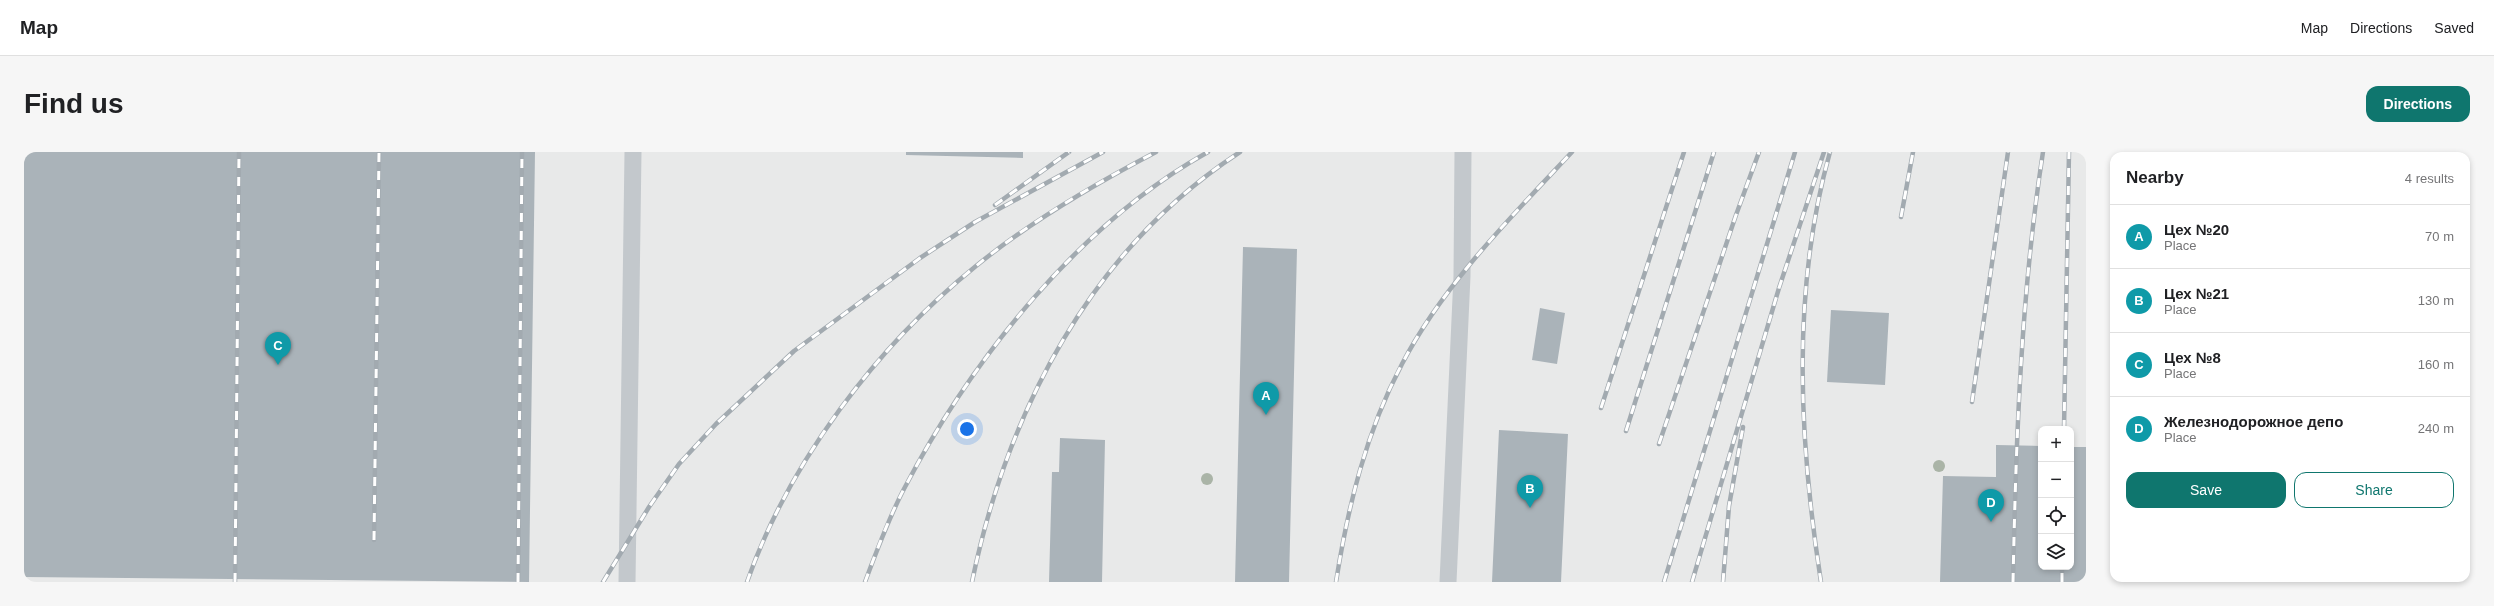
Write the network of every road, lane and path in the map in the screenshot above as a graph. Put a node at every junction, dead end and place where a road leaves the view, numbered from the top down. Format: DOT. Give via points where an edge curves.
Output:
graph roads {
  1 [pos="633,152"];
  2 [pos="1463,152"];
  3 [pos="627,582"];
  4 [pos="1448,582"];
  1 -- 3 [label="lane"];
  2 -- 4 [label="lane" via="1462,276"];
}
